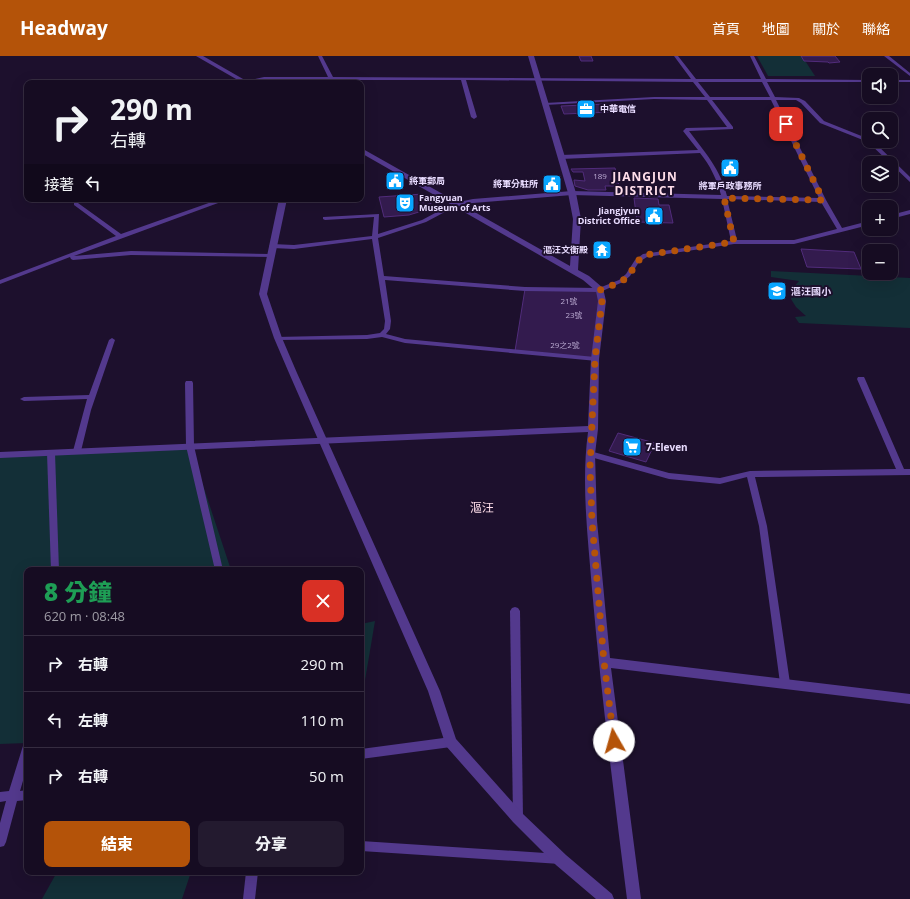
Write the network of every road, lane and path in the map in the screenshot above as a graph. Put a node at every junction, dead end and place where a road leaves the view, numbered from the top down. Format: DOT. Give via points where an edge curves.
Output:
graph roads {
  1 [pos="199,56"];
  2 [pos="320,56"];
  3 [pos="531,56"];
  4 [pos="676,56"];
  5 [pos="752,56"];
  6 [pos="886,56"];
  7 [pos="910,75"];
  8 [pos="464,78"];
  9 [pos="241,80"];
  10 [pos="254,80"];
  11 [pos="332,80"];
  12 [pos="538,80"];
  13 [pos="694,81"];
  14 [pos="862,81"];
  15 [pos="898,81"];
  16 [pos="910,81"];
  17 [pos="764,82"];
  18 [pos="709,99"];
  19 [pos="773,99"];
  20 [pos="545,104"];
  21 [pos="474,117"];
  22 [pos="862,138"];
  23 [pos="876,148"];
  24 [pos="700,150"];
  25 [pos="364,152"];
  26 [pos="561,157"];
  27 [pos="910,180"];
  28 [pos="572,193"];
  29 [pos="724,198"];
  30 [pos="823,200"];
  31 [pos="216,202"];
  32 [pos="282,202"];
  33 [pos="76,204"];
  34 [pos="456,204"];
  35 [pos="910,212"];
  36 [pos="898,215"];
  37 [pos="325,218"];
  38 [pos="862,225"];
  39 [pos="840,230"];
  40 [pos="120,236"];
  41 [pos="375,237"];
  42 [pos="734,242"];
  43 [pos="271,251"];
  44 [pos="61,259"];
  45 [pos="574,272"];
  46 [pos="381,278"];
  47 [pos="0,282"];
  48 [pos="600,290"];
  49 [pos="382,335"];
  50 [pos="278,338"];
  51 [pos="112,340"];
  52 [pos="595,359"];
  53 [pos="861,379"];
  54 [pos="189,383"];
  55 [pos="91,397"];
  56 [pos="24,399"];
  57 [pos="593,429"];
  58 [pos="324,441"];
  59 [pos="190,446"];
  60 [pos="77,451"];
  61 [pos="51,453"];
  62 [pos="590,454"];
  63 [pos="0,455"];
  64 [pos="901,472"];
  65 [pos="910,472"];
  66 [pos="750,474"];
  67 [pos="55,567"];
  68 [pos="218,567"];
  69 [pos="515,611"];
  70 [pos="604,662"];
  71 [pos="785,682"];
  72 [pos="910,699"];
  73 [pos="451,742"];
  74 [pos="364,754"];
  75 [pos="24,760"];
  76 [pos="24,795"];
  77 [pos="14,796"];
  78 [pos="0,797"];
  79 [pos="518,818"];
  80 [pos="0,842"];
  81 [pos="364,846"];
  82 [pos="561,860"];
  83 [pos="252,875"];
  84 [pos="249,899"];
  85 [pos="607,899"];
  86 [pos="634,899"];
  1 -- 9 [label="street"];
  2 -- 11 [label="lane"];
  3 -- 12 [label="street"];
  4 -- 13 [label="lane"];
  5 -- 17 [label="lane"];
  6 -- 7 [label="lane"];
  8 -- 11 [label="lane"];
  8 -- 12 [label="lane"];
  8 -- 21 [label="lane"];
  10 -- 11 [label="lane"];
  12 -- 13 [label="lane"];
  12 -- 20 [label="street"];
  13 -- 17 [label="lane"];
  13 -- 18 [label="lane"];
  14 -- 17 [label="lane"];
  15 -- 16 [label="lane"];
  17 -- 19 [label="lane"];
  18 -- 19 [label="lane"];
  18 -- 20 [label="lane" via="654,98"];
  18 -- 24 [label="lane" via="731,128 688,129 686,131"];
  19 -- 22 [label="lane" via="797,99 822,122"];
  19 -- 30 [label="lane"];
  20 -- 26 [label="street"];
  23 -- 27 [label="lane"];
  24 -- 26 [label="lane"];
  24 -- 29 [label="lane" via="710,162"];
  25 -- 34 [label="street"];
  26 -- 28 [label="street"];
  28 -- 29 [label="lane"];
  28 -- 34 [label="lane"];
  28 -- 45 [label="street" via="577,219"];
  29 -- 30 [label="lane"];
  29 -- 42 [label="lane"];
  30 -- 39 [label="lane"];
  31 -- 40 [label="lane"];
  32 -- 43 [label="street"];
  33 -- 40 [label="lane"];
  34 -- 41 [label="lane" via="424,221"];
  34 -- 45 [label="street"];
  35 -- 36 [label="lane"];
  37 -- 41 [label="lane" via="377,215"];
  38 -- 39 [label="lane"];
  39 -- 42 [label="lane" via="794,242"];
  40 -- 44 [label="lane"];
  41 -- 43 [label="lane"];
  41 -- 46 [label="lane"];
  42 -- 48 [label="lane" via="645,255 637,260 621,281"];
  43 -- 44 [label="lane" via="131,253"];
  43 -- 50 [label="street" via="263,294"];
  44 -- 47 [label="lane"];
  45 -- 48 [label="street" via="594,283"];
  46 -- 48 [label="lane" via="526,289"];
  46 -- 49 [label="lane" via="388,321 387,329"];
  48 -- 52 [label="street" via="602,301"];
  49 -- 50 [label="lane"];
  49 -- 52 [label="lane" via="405,341"];
  50 -- 58 [label="street"];
  51 -- 55 [label="lane"];
  52 -- 57 [label="street"];
  53 -- 64 [label="lane"];
  54 -- 59 [label="lane"];
  55 -- 56 [label="lane"];
  55 -- 60 [label="lane"];
  57 -- 58 [label="street"];
  57 -- 62 [label="street"];
  58 -- 59 [label="street"];
  58 -- 73 [label="street" via="434,691"];
  59 -- 60 [label="street"];
  59 -- 68 [label="lane"];
  60 -- 61 [label="street"];
  61 -- 63 [label="street"];
  61 -- 67 [label="lane"];
  62 -- 66 [label="lane" via="669,476 720,481"];
  62 -- 70 [label="street" via="592,521"];
  64 -- 65 [label="lane"];
  64 -- 66 [label="lane"];
  66 -- 71 [label="lane" via="763,526"];
  69 -- 79 [label="lane"];
  70 -- 71 [label="street"];
  70 -- 86 [label="street"];
  71 -- 72 [label="street"];
  73 -- 74 [label="lane"];
  73 -- 79 [label="street"];
  75 -- 77 [label="lane"];
  76 -- 77 [label="lane"];
  77 -- 78 [label="lane"];
  77 -- 80 [label="lane"];
  79 -- 82 [label="street"];
  81 -- 82 [label="lane"];
  82 -- 85 [label="street"];
  83 -- 84 [label="lane"];
}
